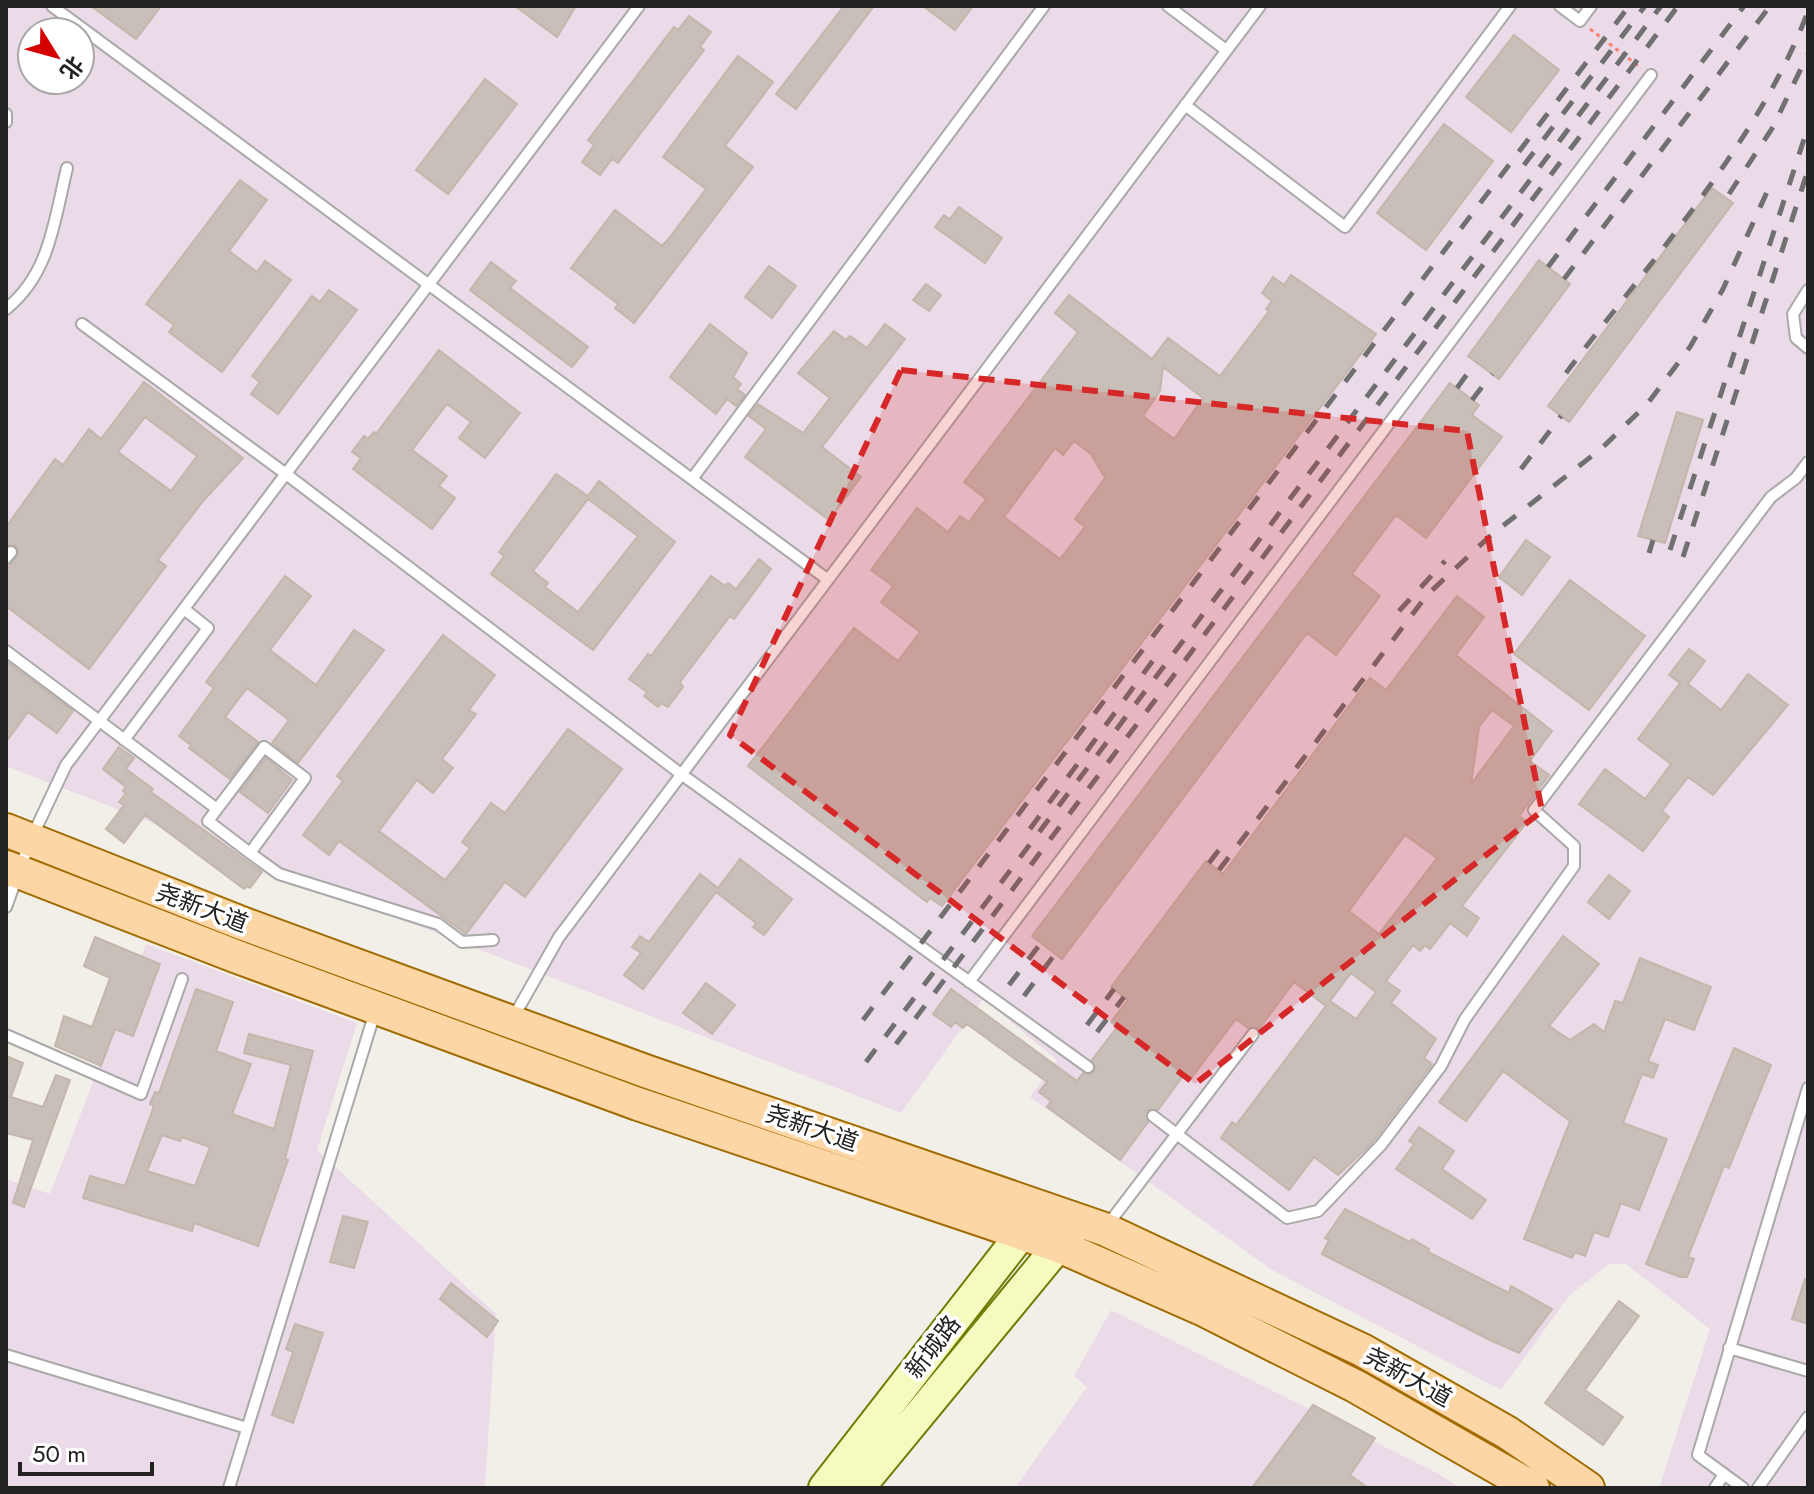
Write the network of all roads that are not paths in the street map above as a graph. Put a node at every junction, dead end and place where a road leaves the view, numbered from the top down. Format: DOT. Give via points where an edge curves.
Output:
graph roads {
  1 [pos="52,6"];
  2 [pos="639,6"];
  3 [pos="1044,6"];
  4 [pos="1168,6"];
  5 [pos="1260,6"];
  6 [pos="1510,6"];
  7 [pos="1560,6"];
  8 [pos="1591,6"];
  9 [pos="1226,50"];
  10 [pos="1651,75"];
  11 [pos="1185,105"];
  12 [pos="6,114"];
  13 [pos="6,122"];
  14 [pos="67,168"];
  15 [pos="430,285"];
  16 [pos="1808,290"];
  17 [pos="6,309"];
  18 [pos="82,324"];
  19 [pos="1808,348"];
  20 [pos="1808,462"];
  21 [pos="286,474"];
  22 [pos="692,479"];
  23 [pos="827,579"];
  24 [pos="184,609"];
  25 [pos="6,651"];
  26 [pos="99,721"];
  27 [pos="124,740"];
  28 [pos="681,774"];
  29 [pos="217,809"];
  30 [pos="18,834"];
  31 [pos="250,853"];
  32 [pos="12,870"];
  33 [pos="6,907"];
  34 [pos="493,940"];
  35 [pos="182,979"];
  36 [pos="969,982"];
  37 [pos="377,1008"];
  38 [pos="511,1022"];
  39 [pos="1253,1034"];
  40 [pos="6,1035"];
  41 [pos="1088,1067"];
  42 [pos="1808,1088"];
  43 [pos="1153,1116"];
  44 [pos="1177,1134"];
  45 [pos="1032,1219"];
  46 [pos="1092,1224"];
  47 [pos="1059,1246"];
  48 [pos="1729,1348"];
  49 [pos="6,1355"];
  50 [pos="1808,1371"];
  51 [pos="1808,1417"];
  52 [pos="247,1428"];
  53 [pos="1724,1474"];
  54 [pos="229,1488"];
  55 [pos="824,1488"];
  56 [pos="859,1488"];
  57 [pos="1533,1488"];
  58 [pos="1588,1488"];
  59 [pos="1715,1488"];
  60 [pos="1743,1488"];
  61 [pos="1758,1488"];
  1 -- 15 [label="lane"];
  2 -- 15 [label="lane"];
  3 -- 22 [label="lane"];
  4 -- 9 [label="lane"];
  5 -- 9 [label="lane"];
  6 -- 11 [label="lane" via="1345,227"];
  7 -- 8 [label="lane" via="1580,21"];
  9 -- 11 [label="lane"];
  10 -- 36 [label="lane"];
  11 -- 23 [label="lane"];
  12 -- 13 [label="lane"];
  14 -- 17 [label="lane" via="45,262 26,293"];
  15 -- 21 [label="lane"];
  15 -- 22 [label="lane"];
  16 -- 19 [label="lane" via="1793,314 1796,338"];
  18 -- 21 [label="lane"];
  20 -- 44 [label="lane" via="1771,497 1534,810 1574,846 1574,866 1465,1019 1441,1066 1381,1145 1318,1211 1287,1218"];
  21 -- 24 [label="lane"];
  21 -- 28 [label="lane"];
  22 -- 23 [label="lane"];
  23 -- 28 [label="lane"];
  24 -- 26 [label="lane"];
  24 -- 27 [label="lane" via="208,628"];
  25 -- 26 [label="lane"];
  26 -- 27 [label="lane"];
  26 -- 30 [label="lane"];
  27 -- 29 [label="lane"];
  28 -- 36 [label="lane"];
  28 -- 38 [label="lane" via="559,937"];
  29 -- 31 [label="lane" via="208,821"];
  29 -- 31 [label="lane" via="264,747 305,778"];
  30 -- 32 [label="lane"];
  30 -- 38 [label="main road, 尧新大道"];
  31 -- 34 [label="lane" via="279,874 438,924 462,942"];
  32 -- 33 [label="lane"];
  32 -- 37 [label="main road, 尧新大道"];
  35 -- 40 [label="lane" via="141,1094"];
  36 -- 41 [label="lane"];
  37 -- 45 [label="main road, 尧新大道" via="638,1104"];
  37 -- 52 [label="lane"];
  38 -- 45 [label="main road, 尧新大道"];
  39 -- 44 [label="lane"];
  42 -- 48 [label="lane"];
  43 -- 44 [label="lane"];
  44 -- 46 [label="lane"];
  45 -- 46 [label="main road, 尧新大道"];
  45 -- 47 [label="main road, 尧新大道"];
  45 -- 55 [label="main road, 新城路"];
  46 -- 47 [label="main road, 新城路"];
  46 -- 58 [label="main road, 尧新大道" via="1362,1350 1508,1433"];
  47 -- 56 [label="main road, 新城路"];
  47 -- 57 [label="main road, 尧新大道" via="1202,1309 1355,1386"];
  48 -- 50 [label="lane"];
  48 -- 53 [label="lane" via="1698,1455"];
  49 -- 52 [label="lane"];
  51 -- 61 [label="lane"];
  52 -- 54 [label="lane"];
  53 -- 59 [label="lane"];
  53 -- 60 [label="lane"];
}
